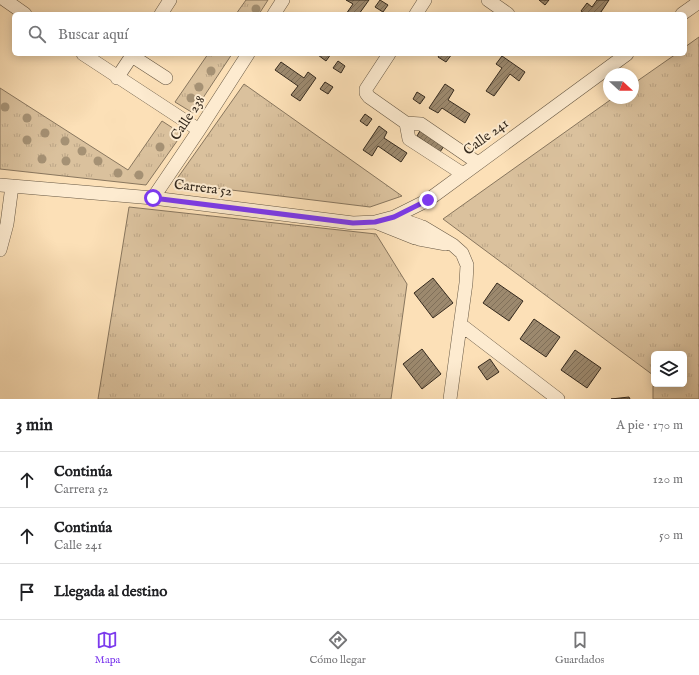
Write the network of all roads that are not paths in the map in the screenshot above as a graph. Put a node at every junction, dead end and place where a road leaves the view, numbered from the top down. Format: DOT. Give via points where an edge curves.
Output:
graph roads {
  1 [pos="5,0"];
  2 [pos="170,0"];
  3 [pos="283,0"];
  4 [pos="426,0"];
  5 [pos="488,0"];
  6 [pos="699,2"];
  7 [pos="22,12"];
  8 [pos="162,12"];
  9 [pos="275,12"];
  10 [pos="417,12"];
  11 [pos="505,12"];
  12 [pos="685,12"];
  13 [pos="86,56"];
  14 [pos="132,56"];
  15 [pos="134,56"];
  16 [pos="247,56"];
  17 [pos="388,56"];
  18 [pos="624,56"];
  19 [pos="117,78"];
  20 [pos="166,78"];
  21 [pos="406,123"];
  22 [pos="199,130"];
  23 [pos="478,163"];
  24 [pos="463,174"];
  25 [pos="6,185"];
  26 [pos="153,198"];
  27 [pos="394,217"];
  28 [pos="375,222"];
  29 [pos="353,223"];
  30 [pos="419,233"];
  31 [pos="0,250"];
  32 [pos="460,324"];
  33 [pos="450,399"];
  34 [pos="558,399"];
  1 -- 7 [label="street"];
  2 -- 8 [label="street"];
  3 -- 9 [label="street"];
  4 -- 10 [label="street"];
  5 -- 11 [label="street"];
  6 -- 12 [label="street"];
  13 -- 19 [label="street"];
  14 -- 19 [label="street"];
  15 -- 20 [label="street"];
  16 -- 22 [label="street, Calle 238"];
  17 -- 21 [label="street" via="366,89 366,93"];
  18 -- 23 [label="street, Calle 241"];
  19 -- 22 [label="street"];
  21 -- 23 [label="street" via="421,124"];
  21 -- 24 [label="street" via="409,139"];
  22 -- 26 [label="street, Calle 238"];
  23 -- 24 [label="street, Calle 241"];
  24 -- 27 [label="street, Calle 241" via="428,200"];
  25 -- 26 [label="street, Carrera 52"];
  25 -- 31 [label="street" via="6,224"];
  26 -- 29 [label="street, Carrera 52"];
  27 -- 28 [label="street, Calle 241"];
  27 -- 30 [label="street"];
  28 -- 29 [label="street, Calle 241"];
  28 -- 30 [label="street"];
  30 -- 32 [label="street" via="453,245 462,253 467,265"];
  32 -- 33 [label="street"];
  32 -- 34 [label="street"];
}
